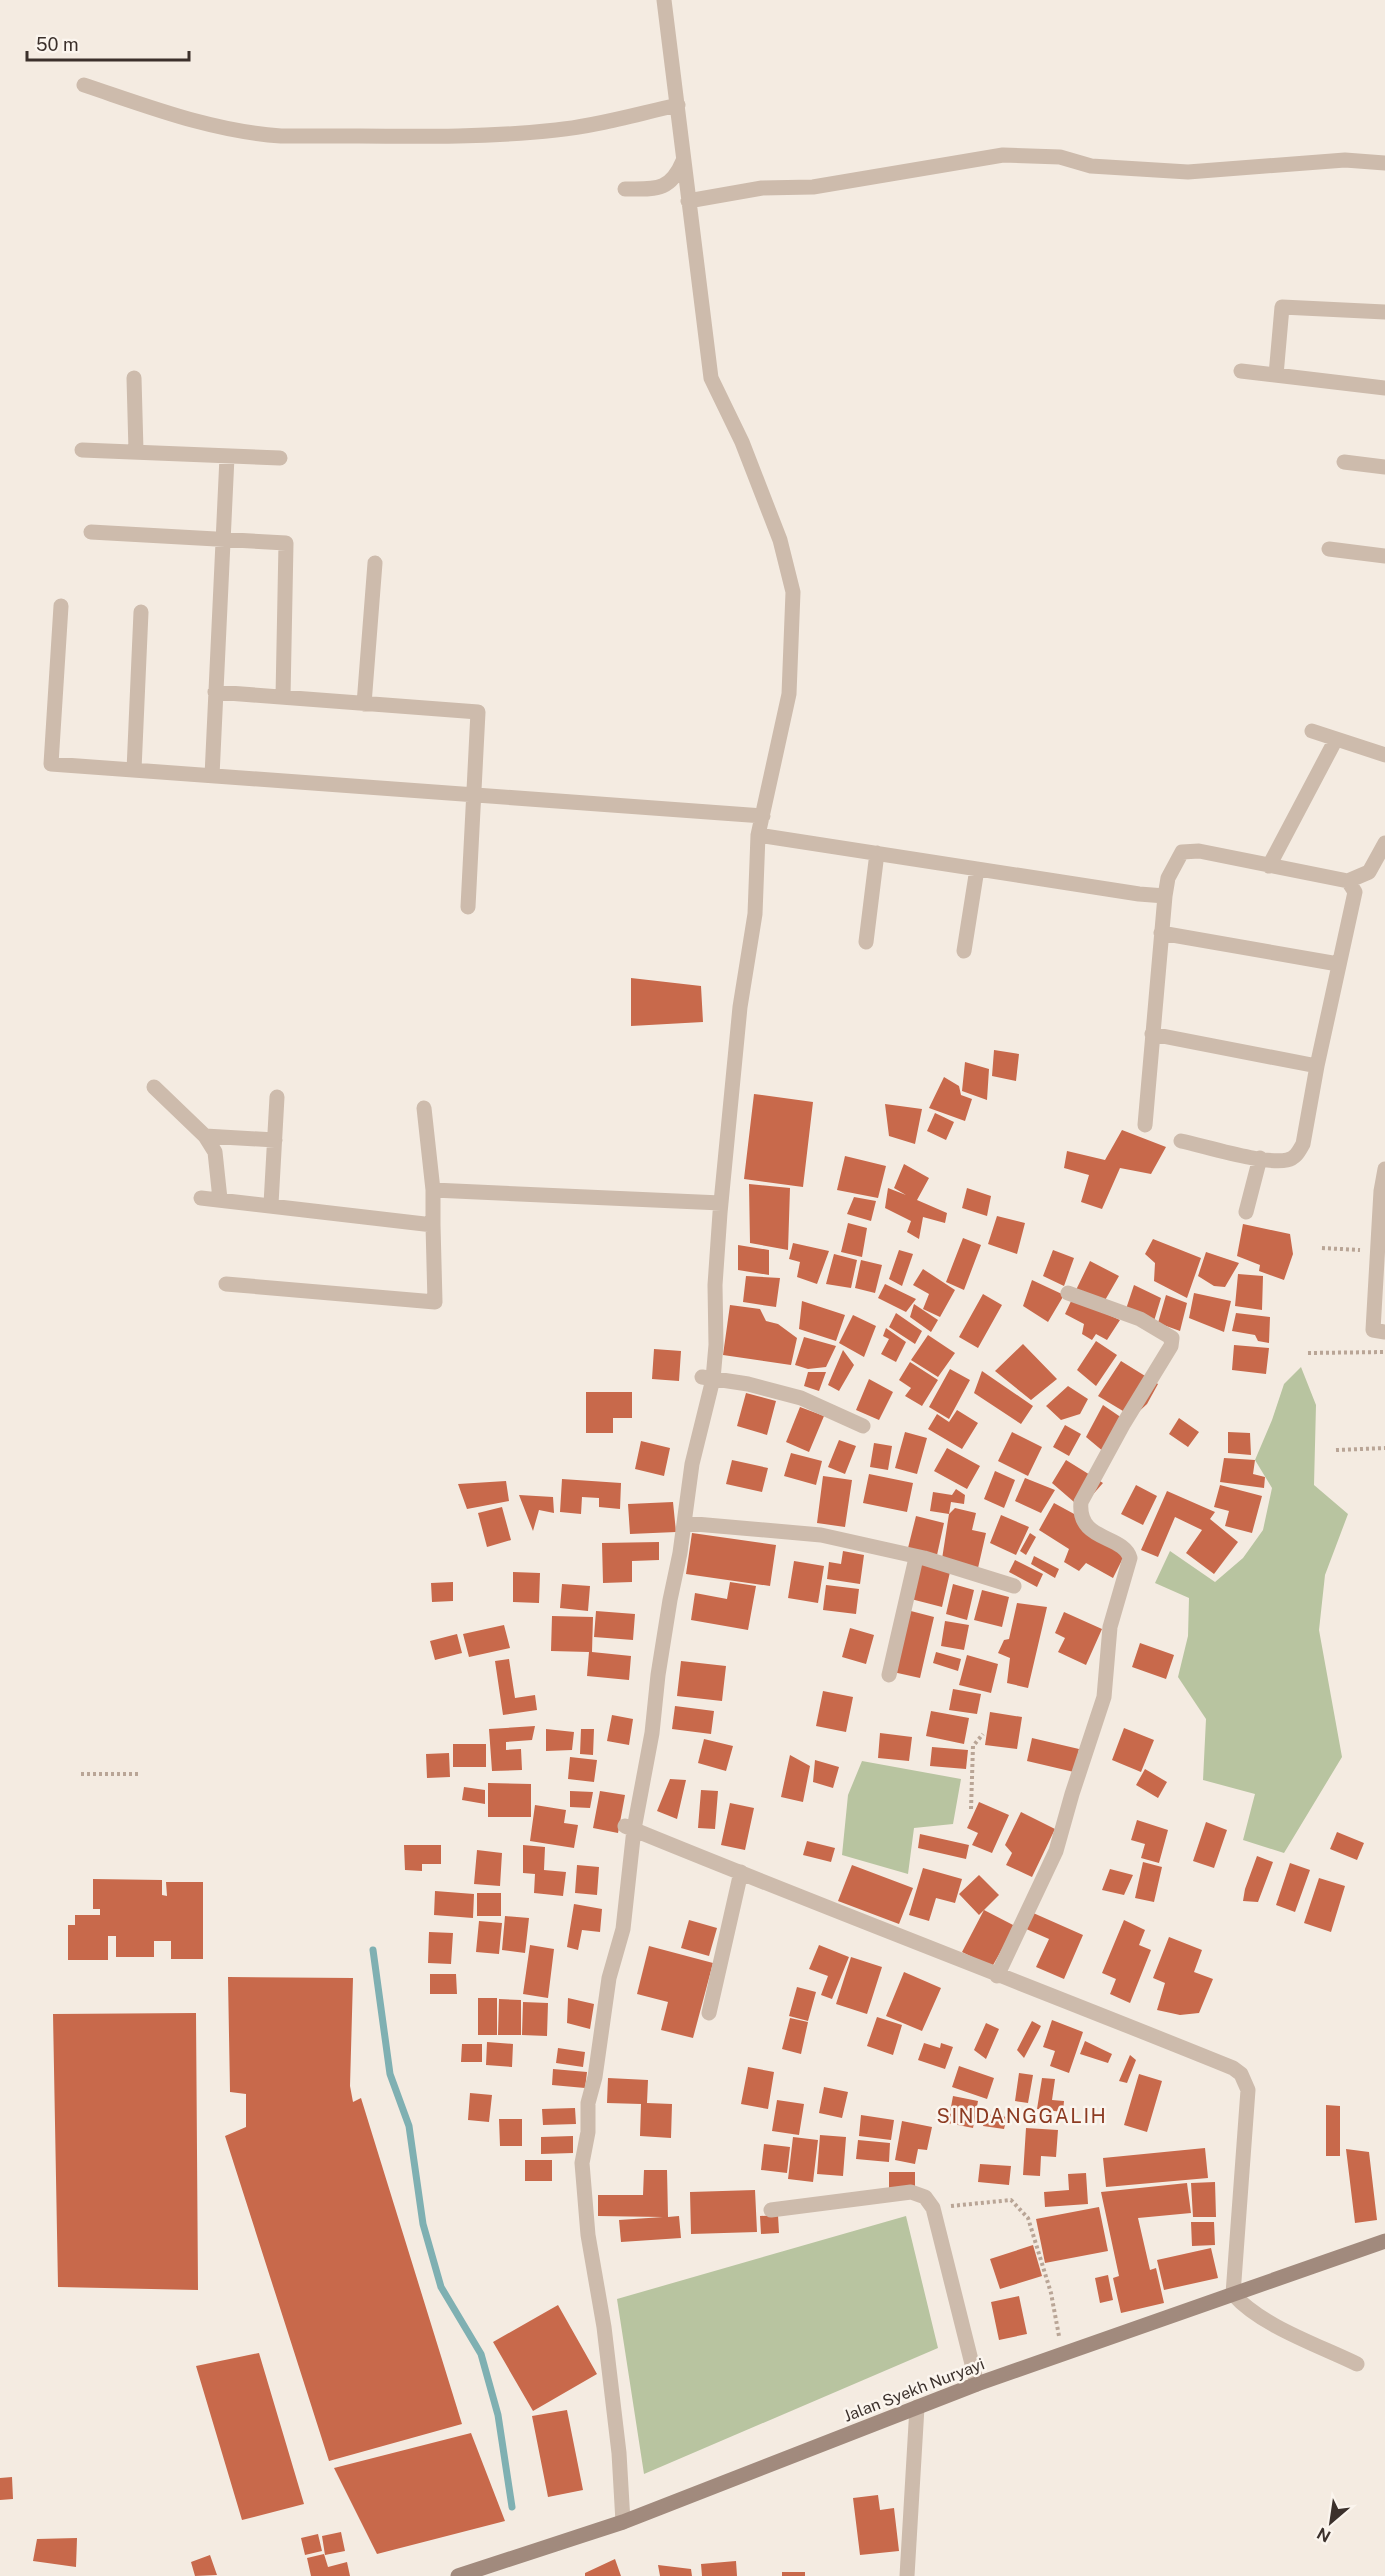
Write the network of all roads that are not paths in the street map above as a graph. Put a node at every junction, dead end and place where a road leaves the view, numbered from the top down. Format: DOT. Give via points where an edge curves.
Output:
graph roads {
  1 [pos="664,0"];
  2 [pos="84,85"];
  3 [pos="678,105"];
  4 [pos="683,160"];
  5 [pos="1385,163"];
  6 [pos="625,189"];
  7 [pos="688,201"];
  8 [pos="1385,312"];
  9 [pos="1241,371"];
  10 [pos="1276,375"];
  11 [pos="134,378"];
  12 [pos="1385,388"];
  13 [pos="82,450"];
  14 [pos="136,451"];
  15 [pos="227,457"];
  16 [pos="280,458"];
  17 [pos="1344,462"];
  18 [pos="1385,467"];
  19 [pos="91,532"];
  20 [pos="223,541"];
  21 [pos="1329,549"];
  22 [pos="1385,556"];
  23 [pos="375,563"];
  24 [pos="61,606"];
  25 [pos="141,612"];
  26 [pos="215,692"];
  27 [pos="283,698"];
  28 [pos="364,704"];
  29 [pos="1312,731"];
  30 [pos="1336,739"];
  31 [pos="1385,755"];
  32 [pos="134,770"];
  33 [pos="212,776"];
  34 [pos="474,795"];
  35 [pos="763,816"];
  36 [pos="758,835"];
  37 [pos="1385,843"];
  38 [pos="877,854"];
  39 [pos="1269,866"];
  40 [pos="977,869"];
  41 [pos="1348,881"];
  42 [pos="1165,896"];
  43 [pos="468,907"];
  44 [pos="1161,933"];
  45 [pos="866,942"];
  46 [pos="964,951"];
  47 [pos="1338,964"];
  48 [pos="1152,1034"];
  49 [pos="1317,1066"];
  50 [pos="154,1086"];
  51 [pos="277,1097"];
  52 [pos="424,1108"];
  53 [pos="1145,1125"];
  54 [pos="206,1136"];
  55 [pos="275,1140"];
  56 [pos="1181,1141"];
  57 [pos="1260,1158"];
  58 [pos="1385,1169"];
  59 [pos="433,1190"];
  60 [pos="1383,1191"];
  61 [pos="201,1198"];
  62 [pos="220,1199"];
  63 [pos="721,1203"];
  64 [pos="271,1204"];
  65 [pos="1245,1212"];
  66 [pos="433,1225"];
  67 [pos="226,1284"];
  68 [pos="1068,1293"];
  69 [pos="1385,1332"];
  70 [pos="707,1378"];
  71 [pos="863,1426"];
  72 [pos="684,1523"];
  73 [pos="916,1558"];
  74 [pos="1014,1586"];
  75 [pos="889,1675"];
  76 [pos="630,1827"];
  77 [pos="741,1872"];
  78 [pos="997,1976"];
  79 [pos="709,2013"];
  80 [pos="771,2210"];
  81 [pos="1385,2241"];
  82 [pos="1233,2294"];
  83 [pos="1357,2364"];
  84 [pos="977,2384"];
  85 [pos="917,2407"];
  86 [pos="623,2522"];
  87 [pos="458,2576"];
  88 [pos="907,2576"];
  1 -- 3 [label="street"];
  2 -- 3 [label="street" via="199,124 281,135 557,130"];
  3 -- 4 [label="street"];
  4 -- 6 [label="street" via="672,180 663,187"];
  4 -- 7 [label="street"];
  5 -- 7 [label="street" via="1345,160 1188,172 1080,165 1060,157 1003,154 813,187 762,188"];
  7 -- 35 [label="street" via="711,378 742,442 780,540 793,592 789,694"];
  8 -- 10 [label="street" via="1282,307"];
  9 -- 10 [label="street"];
  10 -- 12 [label="street"];
  11 -- 14 [label="street"];
  13 -- 14 [label="street"];
  14 -- 15 [label="street"];
  15 -- 16 [label="street"];
  15 -- 20 [label="street"];
  17 -- 18 [label="street"];
  19 -- 20 [label="street"];
  20 -- 26 [label="street"];
  20 -- 27 [label="street" via="286,543"];
  21 -- 22 [label="street"];
  23 -- 28 [label="street"];
  24 -- 32 [label="street" via="51,764"];
  25 -- 32 [label="street"];
  26 -- 27 [label="street"];
  26 -- 33 [label="street"];
  27 -- 28 [label="street"];
  28 -- 34 [label="street" via="478,712"];
  29 -- 30 [label="street"];
  30 -- 31 [label="street"];
  30 -- 39 [label="street"];
  32 -- 33 [label="street"];
  33 -- 34 [label="street"];
  34 -- 35 [label="street"];
  34 -- 43 [label="street"];
  35 -- 36 [label="street"];
  36 -- 38 [label="street"];
  36 -- 63 [label="street" via="755,914 740,1007"];
  37 -- 41 [label="street" via="1369,872"];
  38 -- 40 [label="street"];
  38 -- 45 [label="street"];
  39 -- 41 [label="street"];
  39 -- 42 [label="street" via="1199,851 1182,852 1168,878"];
  40 -- 42 [label="street"];
  40 -- 46 [label="street"];
  41 -- 47 [label="street" via="1355,892"];
  42 -- 44 [label="street"];
  44 -- 47 [label="street"];
  44 -- 48 [label="street"];
  47 -- 49 [label="street"];
  48 -- 49 [label="street"];
  48 -- 53 [label="street"];
  49 -- 57 [label="street" via="1298,1153 1286,1160"];
  50 -- 54 [label="street"];
  51 -- 55 [label="street"];
  52 -- 59 [label="street"];
  54 -- 55 [label="street"];
  54 -- 62 [label="street" via="215,1152"];
  55 -- 64 [label="street"];
  56 -- 57 [label="street"];
  57 -- 65 [label="street"];
  58 -- 60 [label="street"];
  59 -- 63 [label="street"];
  59 -- 66 [label="street"];
  60 -- 69 [label="street" via="1373,1330"];
  61 -- 62 [label="street"];
  62 -- 64 [label="street"];
  63 -- 70 [label="street" via="715,1285 716,1345"];
  64 -- 66 [label="street"];
  66 -- 67 [label="street" via="435,1302"];
  68 -- 78 [label="street" via="1140,1319 1172,1338 1152,1381 1081,1502 1085,1524 1130,1558 1110,1627 1104,1697 1056,1851"];
  70 -- 71 [label="street" via="801,1398"];
  70 -- 72 [label="street"];
  72 -- 73 [label="street" via="821,1535"];
  72 -- 76 [label="street" via="652,1733"];
  73 -- 74 [label="street"];
  73 -- 75 [label="street"];
  76 -- 77 [label="street"];
  76 -- 86 [label="street" via="623,1929 609,1978 582,2163 588,2235 619,2453"];
  77 -- 78 [label="street"];
  77 -- 79 [label="street"];
  78 -- 82 [label="street" via="1125,2024 1241,2074 1248,2090"];
  80 -- 84 [label="street" via="911,2192 925,2197 933,2208"];
  81 -- 82 [label="main road, Jalan Syekh Nuryayi"];
  82 -- 83 [label="street" via="1266,2320"];
  82 -- 84 [label="main road, Jalan Syekh Nuryayi"];
  84 -- 85 [label="main road, Jalan Syekh Nuryayi"];
  85 -- 86 [label="main road, Jalan Syekh Nuryayi"];
  85 -- 88 [label="street"];
  86 -- 87 [label="main road, Jalan Syekh Nuryayi"];
}
